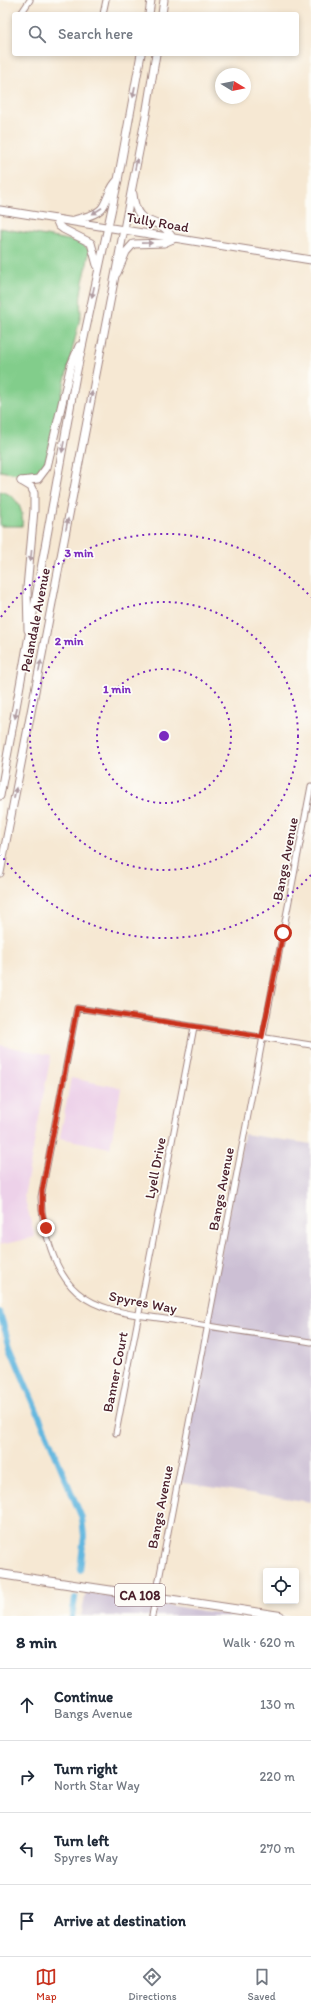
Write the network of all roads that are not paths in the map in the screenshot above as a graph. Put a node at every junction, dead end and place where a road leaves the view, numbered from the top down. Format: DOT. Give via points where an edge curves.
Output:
graph roads {
  1 [pos="30,0"];
  2 [pos="106,0"];
  3 [pos="151,0"];
  4 [pos="164,0"];
  5 [pos="22,12"];
  6 [pos="103,12"];
  7 [pos="149,12"];
  8 [pos="162,12"];
  9 [pos="141,56"];
  10 [pos="156,56"];
  11 [pos="118,180"];
  12 [pos="132,187"];
  13 [pos="0,210"];
  14 [pos="56,218"];
  15 [pos="107,226"];
  16 [pos="124,229"];
  17 [pos="173,238"];
  18 [pos="311,260"];
  19 [pos="98,269"];
  20 [pos="114,278"];
  21 [pos="86,327"];
  22 [pos="29,641"];
  23 [pos="311,786"];
  24 [pos="0,796"];
  25 [pos="0,873"];
  26 [pos="194,1027"];
  27 [pos="262,1037"];
  28 [pos="311,1045"];
  29 [pos="139,1314"];
  30 [pos="207,1326"];
  31 [pos="311,1342"];
  32 [pos="116,1433"];
  33 [pos="0,1574"];
  34 [pos="155,1597"];
  35 [pos="152,1616"];
  36 [pos="280,1616"];
  1 -- 5 [label="street"];
  2 -- 6 [label="street"];
  3 -- 7 [label="main road"];
  4 -- 8 [label="main road"];
  9 -- 11 [label="main road, Pelandale Avenue, one-way"];
  12 -- 10 [label="main road, Pelandale Avenue, one-way"];
  11 -- 14 [label="main road, Pelandale Avenue, one-way" via="112,185 103,206 98,211 73,220"];
  11 -- 15 [label="main road, Pelandale Avenue"];
  12 -- 16 [label="main road, Pelandale Avenue"];
  12 -- 17 [label="main road, Pelandale Avenue" via="135,208 139,215 168,229"];
  13 -- 14 [label="main road, Tully Road"];
  14 -- 15 [label="main road, Tully Road"];
  14 -- 19 [label="main road, Pelandale Avenue" via="63,229 91,244"];
  15 -- 16 [label="main road, Tully Road"];
  15 -- 19 [label="main road, Pelandale Avenue"];
  16 -- 17 [label="main road, Tully Road"];
  16 -- 20 [label="main road, Pelandale Avenue"];
  17 -- 18 [label="main road, Tully Road"];
  20 -- 17 [label="main road, Pelandale Avenue, one-way" via="126,252 134,244 164,243"];
  19 -- 21 [label="main road, Pelandale Avenue, one-way"];
  25 -- 20 [label="main road, Pelandale Avenue, one-way"];
  21 -- 22 [label="main road, Pelandale Avenue, one-way"];
  21 -- 22 [label="main road, one-way" via="71,365 47,467 38,478 21,481 31,487 34,493 27,588"];
  22 -- 24 [label="main road, Pelandale Avenue, one-way"];
  23 -- 27 [label="street, Bangs Avenue"];
  26 -- 27 [label="street"];
  26 -- 29 [label="street, Lyell Drive"];
  26 -- 29 [label="street, Spyres Way" via="77,1008 43,1184 42,1211 57,1266 72,1288 100,1306"];
  27 -- 28 [label="street"];
  27 -- 30 [label="street, Bangs Avenue"];
  29 -- 30 [label="street, Spyres Way"];
  29 -- 32 [label="street, Banner Court"];
  30 -- 31 [label="street, Spyres Way"];
  30 -- 34 [label="street, Bangs Avenue"];
  33 -- 34 [label="main road, CA 108"];
  34 -- 35 [label="street, Bangs Avenue"];
  34 -- 36 [label="main road, CA 108"];
}
